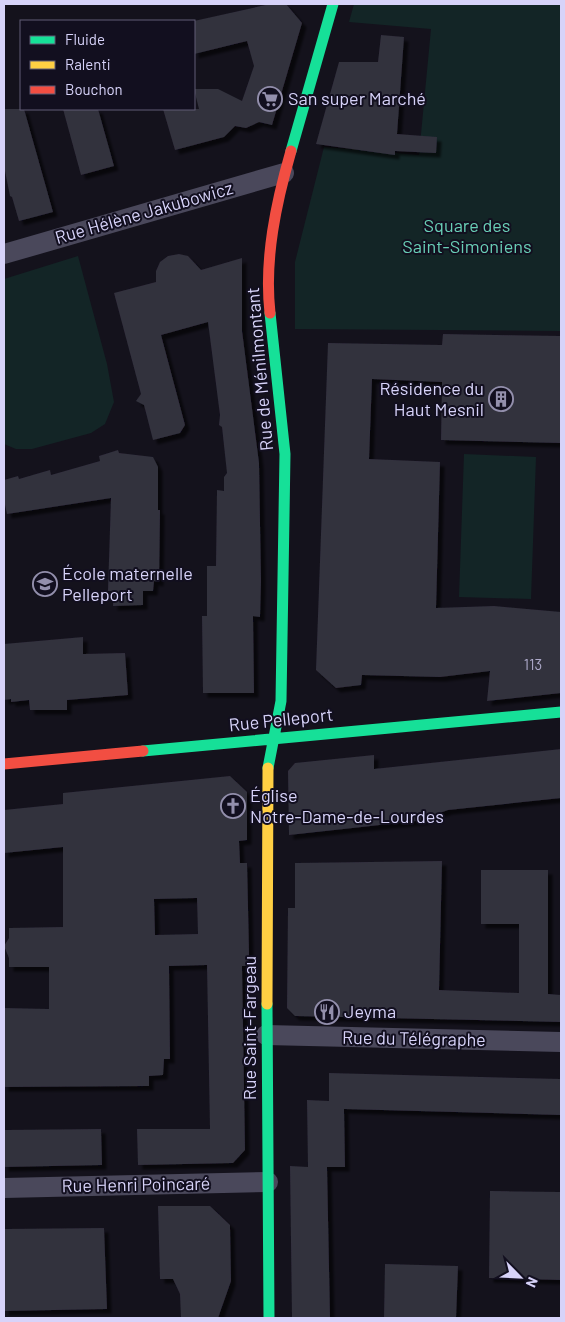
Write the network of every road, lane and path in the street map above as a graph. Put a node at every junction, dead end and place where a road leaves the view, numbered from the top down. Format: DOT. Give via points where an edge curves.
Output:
graph roads {
  1 [pos="333,4"];
  2 [pos="284,173"];
  3 [pos="4,254"];
  4 [pos="561,712"];
  5 [pos="274,739"];
  6 [pos="4,764"];
  7 [pos="266,1036"];
  8 [pos="561,1042"];
  9 [pos="268,1182"];
  10 [pos="4,1188"];
  11 [pos="270,1318"];
  1 -- 2 [label="street, Rue de Ménilmontant"];
  2 -- 3 [label="street, Rue Hélène Jakubowicz"];
  2 -- 5 [label="street, Rue de Ménilmontant" via="272,243 268,294 285,454 281,701"];
  4 -- 5 [label="street, Rue Pelleport"];
  5 -- 6 [label="street, Rue Pelleport"];
  5 -- 7 [label="street, Rue Saint-Fargeau" via="266,777"];
  7 -- 8 [label="street, Rue du Télégraphe"];
  7 -- 9 [label="street, Rue Saint-Fargeau"];
  9 -- 10 [label="street, Rue Henri Poincaré"];
  9 -- 11 [label="street, Rue Saint-Fargeau"];
}
